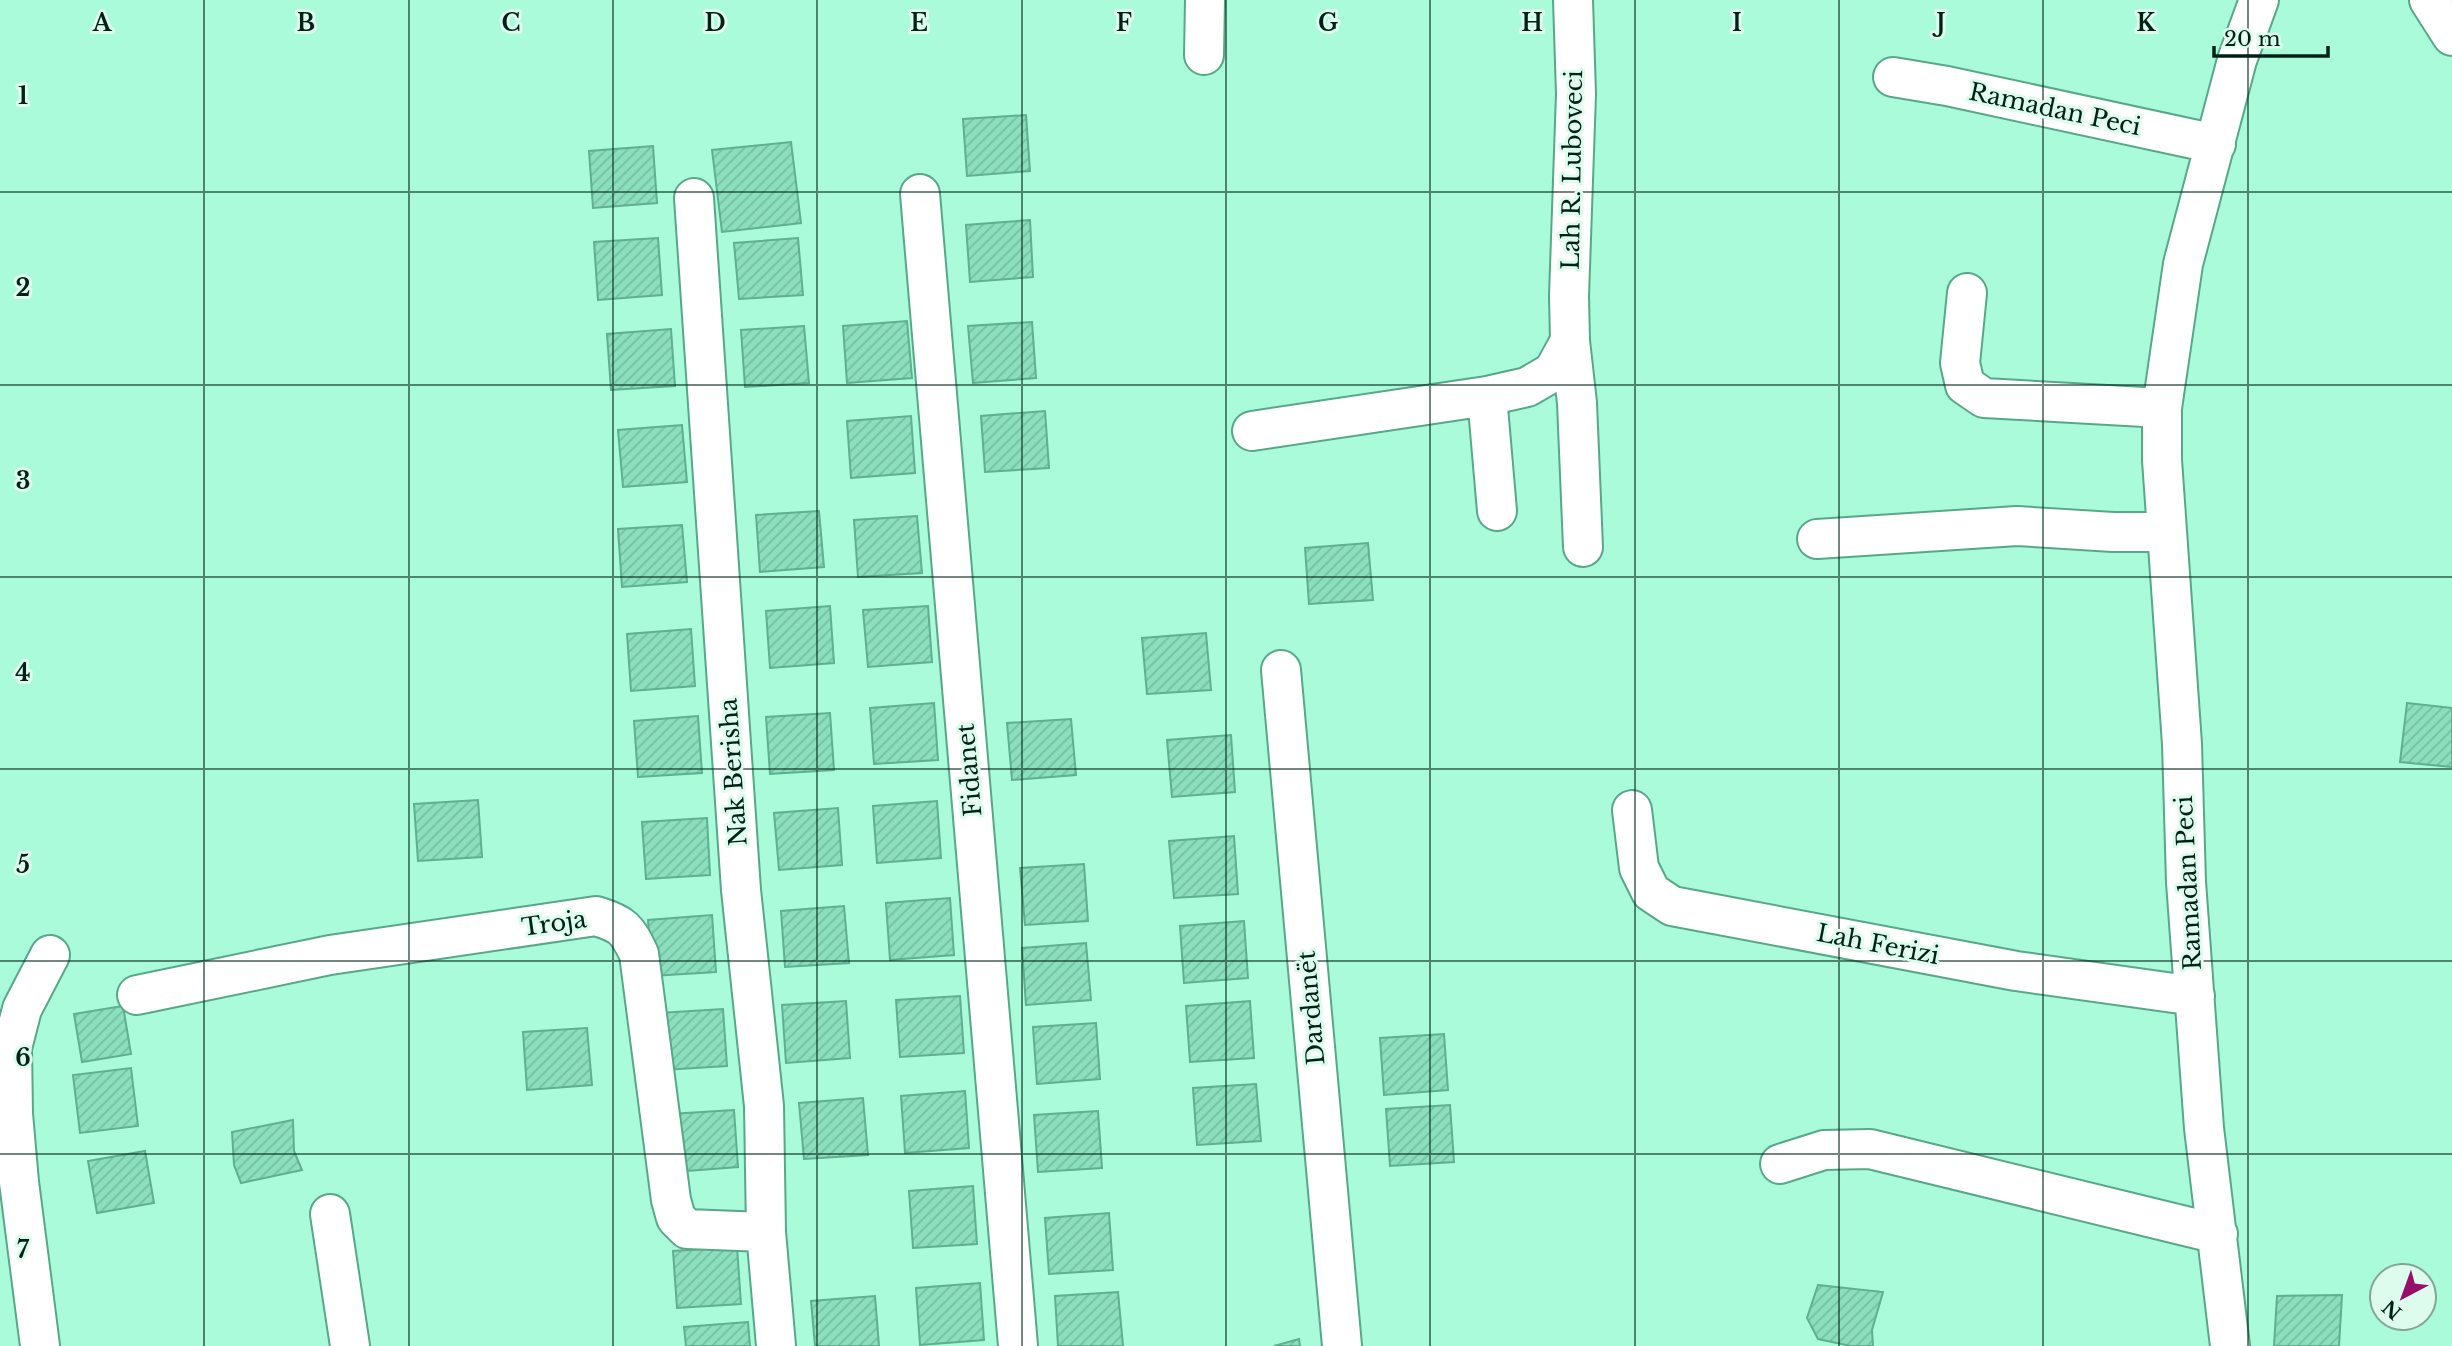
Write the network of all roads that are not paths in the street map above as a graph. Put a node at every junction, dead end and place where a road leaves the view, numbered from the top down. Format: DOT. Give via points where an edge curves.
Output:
graph roads {
  1 [pos="1205,0"];
  2 [pos="1573,0"];
  3 [pos="2259,0"];
  4 [pos="2429,0"];
  5 [pos="2452,36"];
  6 [pos="1204,54"];
  7 [pos="1893,77"];
  8 [pos="2216,144"];
  9 [pos="920,194"];
  10 [pos="694,198"];
  11 [pos="1967,293"];
  12 [pos="1570,341"];
  13 [pos="1487,396"];
  14 [pos="2162,408"];
  15 [pos="1252,431"];
  16 [pos="1497,511"];
  17 [pos="2167,531"];
  18 [pos="1816,539"];
  19 [pos="1583,547"];
  20 [pos="1282,670"];
  21 [pos="1632,810"];
  22 [pos="50,955"];
  23 [pos="137,995"];
  24 [pos="2195,996"];
  25 [pos="1780,1164"];
  26 [pos="330,1214"];
  27 [pos="766,1232"];
  28 [pos="2218,1234"];
  29 [pos="40,1346"];
  30 [pos="350,1346"];
  31 [pos="776,1346"];
  32 [pos="1018,1346"];
  33 [pos="1342,1346"];
  34 [pos="2230,1346"];
  1 -- 6 [label="street"];
  2 -- 12 [label="street, Lah R. Luboveci" via="1576,94"];
  3 -- 8 [label="street, Ramadan Peci"];
  4 -- 5 [label="street"];
  7 -- 8 [label="street, Ramadan Peci"];
  8 -- 14 [label="street, Ramadan Peci" via="2183,264"];
  9 -- 32 [label="street, Fidanet"];
  10 -- 27 [label="street, Nak Berisha" via="741,890 764,1106"];
  11 -- 14 [label="street" via="1960,363 1965,386 1984,398"];
  12 -- 13 [label="street" via="1553,372 1527,387"];
  12 -- 19 [label="street, Lah R. Luboveci"];
  13 -- 15 [label="street"];
  13 -- 16 [label="street"];
  14 -- 17 [label="street, Ramadan Peci"];
  17 -- 18 [label="street" via="2017,526"];
  17 -- 24 [label="street, Ramadan Peci"];
  20 -- 33 [label="street, Dardanët"];
  21 -- 24 [label="street, Lah Ferizi" via="1639,868 1651,892 1672,906 2016,971"];
  22 -- 29 [label="street" via="22,1009 12,1048 19,1182"];
  23 -- 27 [label="street, Troja" via="330,955 596,916 617,922 639,954 676,1219 687,1229"];
  24 -- 28 [label="street, Ramadan Peci" via="2204,1128"];
  25 -- 28 [label="street" via="1824,1150 1870,1149"];
  26 -- 30 [label="street"];
  27 -- 31 [label="street, Nak Berisha"];
  28 -- 34 [label="street, Ramadan Peci"];
}
